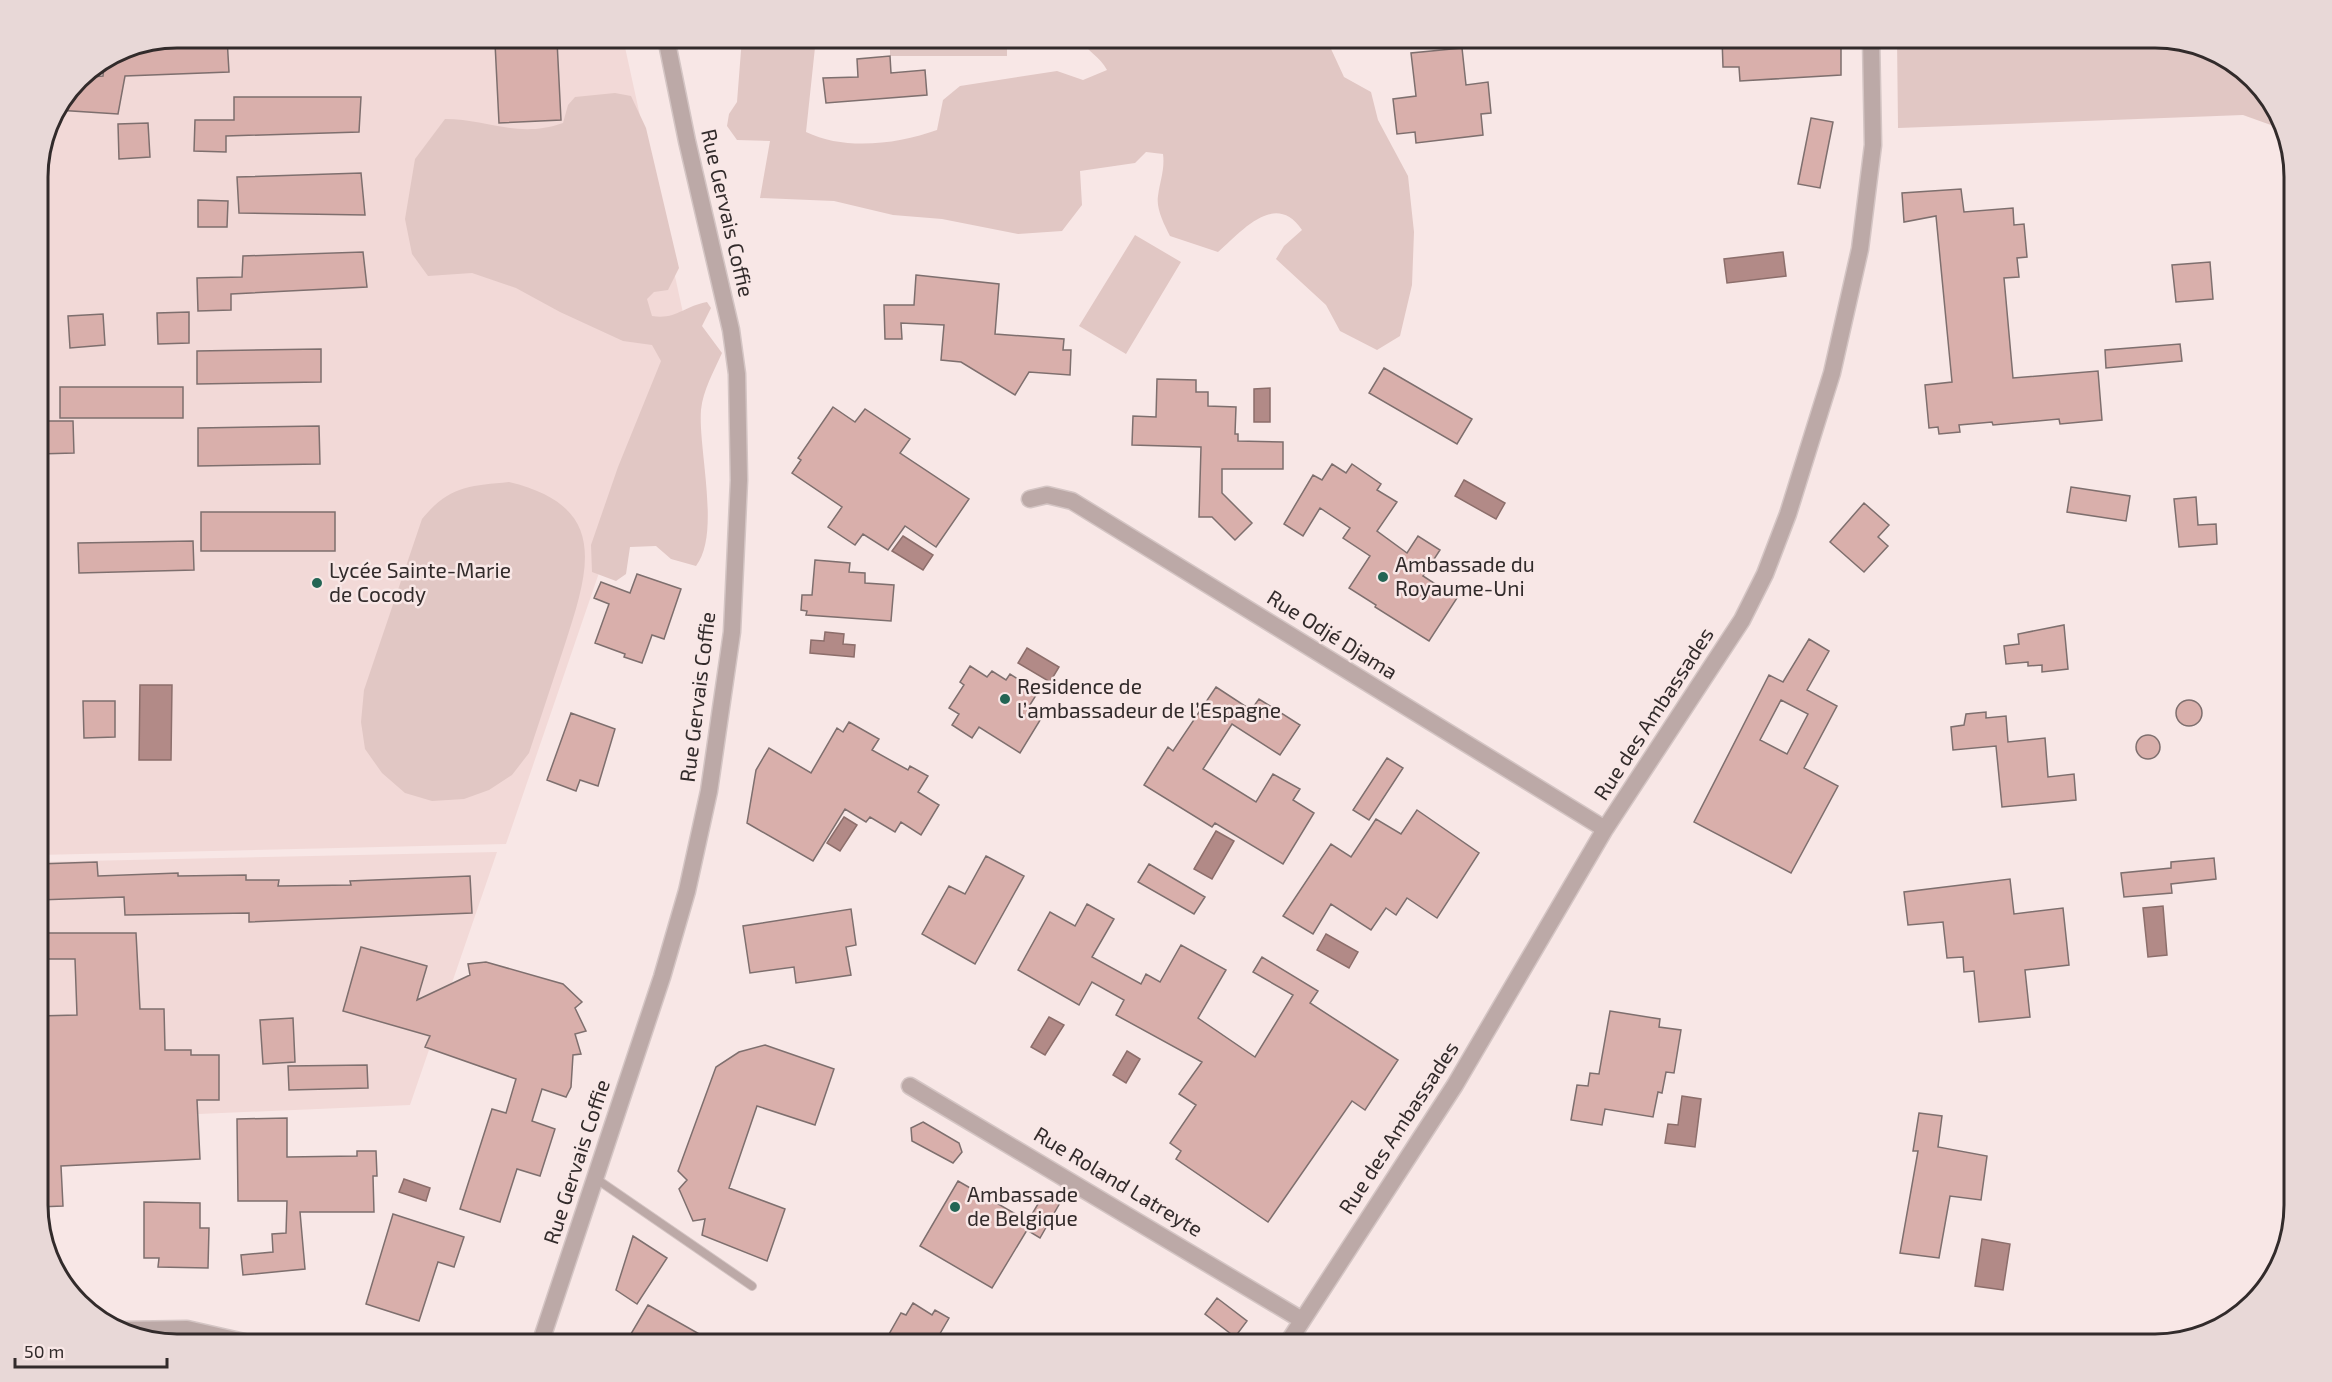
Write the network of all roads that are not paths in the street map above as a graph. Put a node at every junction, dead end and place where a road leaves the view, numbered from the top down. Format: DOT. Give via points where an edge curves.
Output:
graph roads {
  1 [pos="668,48"];
  2 [pos="1871,48"];
  3 [pos="1030,499"];
  4 [pos="1605,830"];
  5 [pos="910,1086"];
  6 [pos="595,1178"];
  7 [pos="752,1286"];
  8 [pos="1302,1320"];
  9 [pos="142,1330"];
  10 [pos="209,1334"];
  11 [pos="543,1334"];
  12 [pos="1293,1334"];
  1 -- 6 [label="street, Rue Gervais Coffie" via="727,308 737,374 739,480 732,632 709,792 687,891"];
  2 -- 4 [label="street, Rue des Ambassades" via="1873,145 1860,249 1832,373 1788,514 1742,620"];
  3 -- 4 [label="street, Rue Odjé Djama" via="1047,495 1072,501"];
  4 -- 8 [label="street, Rue des Ambassades" via="1455,1085"];
  5 -- 8 [label="street, Rue Roland Latreyte"];
  6 -- 7 [label="lane"];
  6 -- 11 [label="street, Rue Gervais Coffie"];
  8 -- 12 [label="street, Rue des Ambassades"];
  9 -- 10 [label="street" via="187,1329"];
}
